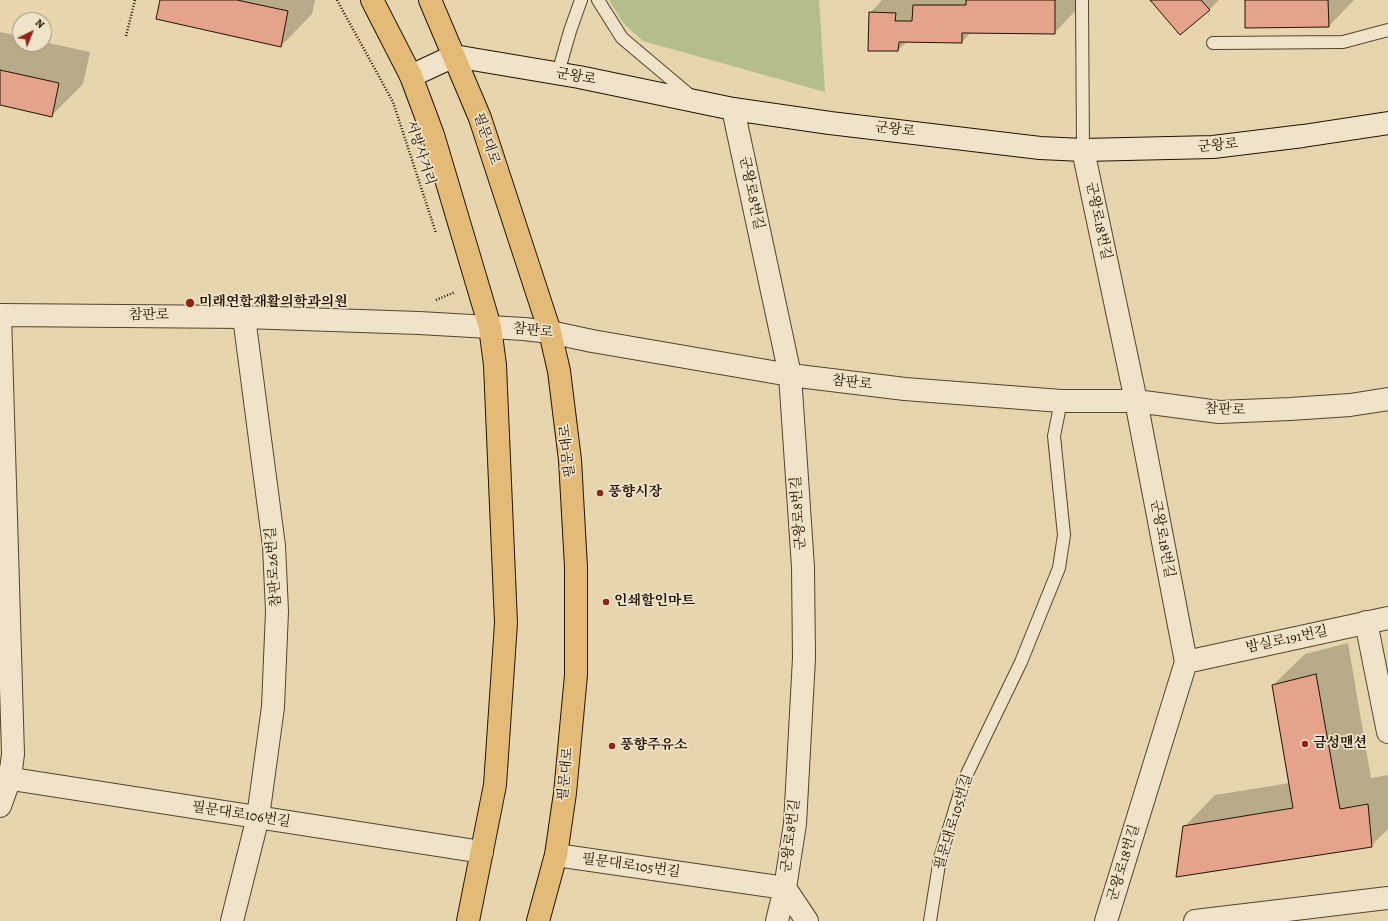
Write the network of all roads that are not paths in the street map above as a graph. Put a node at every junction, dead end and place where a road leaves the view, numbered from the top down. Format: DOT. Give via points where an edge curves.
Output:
graph roads {
  1 [pos="372,0"];
  2 [pos="430,0"];
  3 [pos="581,0"];
  4 [pos="598,0"];
  5 [pos="1082,0"];
  6 [pos="1388,30"];
  7 [pos="1213,43"];
  8 [pos="454,56"];
  9 [pos="558,73"];
  10 [pos="411,76"];
  11 [pos="698,102"];
  12 [pos="733,109"];
  13 [pos="1388,123"];
  14 [pos="1083,150"];
  15 [pos="0,316"];
  16 [pos="244,317"];
  17 [pos="490,327"];
  18 [pos="550,332"];
  19 [pos="790,375"];
  20 [pos="1388,399"];
  21 [pos="1061,401"];
  22 [pos="1136,401"];
  23 [pos="3,522"];
  24 [pos="1388,618"];
  25 [pos="1366,622"];
  26 [pos="1186,662"];
  27 [pos="1388,732"];
  28 [pos="5,777"];
  29 [pos="0,806"];
  30 [pos="258,817"];
  31 [pos="482,852"];
  32 [pos="556,855"];
  33 [pos="785,888"];
  34 [pos="1388,898"];
  35 [pos="232,921"];
  36 [pos="468,921"];
  37 [pos="538,921"];
  38 [pos="778,921"];
  39 [pos="807,921"];
  40 [pos="930,921"];
  41 [pos="1106,921"];
  42 [pos="1195,921"];
  1 -- 10 [label="main road"];
  2 -- 8 [label="main road, 필문대로"];
  3 -- 9 [label="lane"];
  4 -- 11 [label="lane" via="622,38"];
  5 -- 14 [label="lane"];
  6 -- 7 [label="lane" via="1343,42"];
  8 -- 9 [label="street, 군왕로"];
  8 -- 10 [label="street"];
  8 -- 18 [label="main road, 필문대로" via="480,118"];
  9 -- 11 [label="street, 군왕로"];
  10 -- 17 [label="main road" via="433,135"];
  11 -- 12 [label="street, 군왕로"];
  12 -- 14 [label="street, 군왕로" via="1016,145"];
  12 -- 19 [label="street, 군왕로8번길"];
  13 -- 14 [label="street, 군왕로" via="1213,147"];
  14 -- 22 [label="street, 군왕로18번길"];
  15 -- 16 [label="street, 참판로"];
  15 -- 23 [label="street"];
  16 -- 17 [label="street, 참판로"];
  16 -- 30 [label="street, 참판로26번길" via="274,546 277,611 273,707"];
  17 -- 18 [label="street, 참판로"];
  17 -- 31 [label="main road" via="497,396 506,623 495,785"];
  18 -- 19 [label="street, 참판로"];
  18 -- 32 [label="main road, 필문대로" via="559,371 570,460 576,567 576,674 565,793"];
  19 -- 21 [label="street, 참판로" via="905,389"];
  19 -- 33 [label="street, 군왕로8번길" via="803,567 804,658 795,824"];
  20 -- 22 [label="street, 참판로" via="1343,405 1219,412"];
  21 -- 22 [label="street, 참판로"];
  21 -- 40 [label="lane, 필문대로105번길" via="1054,436 1064,535 1060,568 1021,662 964,780 940,858"];
  22 -- 26 [label="street, 군왕로18번길"];
  23 -- 28 [label="street" via="13,754"];
  24 -- 25 [label="street, 밤실로191번길"];
  25 -- 26 [label="street, 밤실로191번길"];
  25 -- 27 [label="street"];
  26 -- 41 [label="street, 군왕로18번길"];
  28 -- 29 [label="street"];
  28 -- 30 [label="street, 필문대로106번길"];
  30 -- 31 [label="street, 필문대로106번길"];
  30 -- 35 [label="street, 참판로26번길"];
  31 -- 36 [label="main road"];
  32 -- 33 [label="street, 필문대로105번길"];
  32 -- 37 [label="main road, 필문대로"];
  33 -- 38 [label="street, 군왕로8번길"];
  33 -- 39 [label="street"];
  34 -- 42 [label="street"];
}
